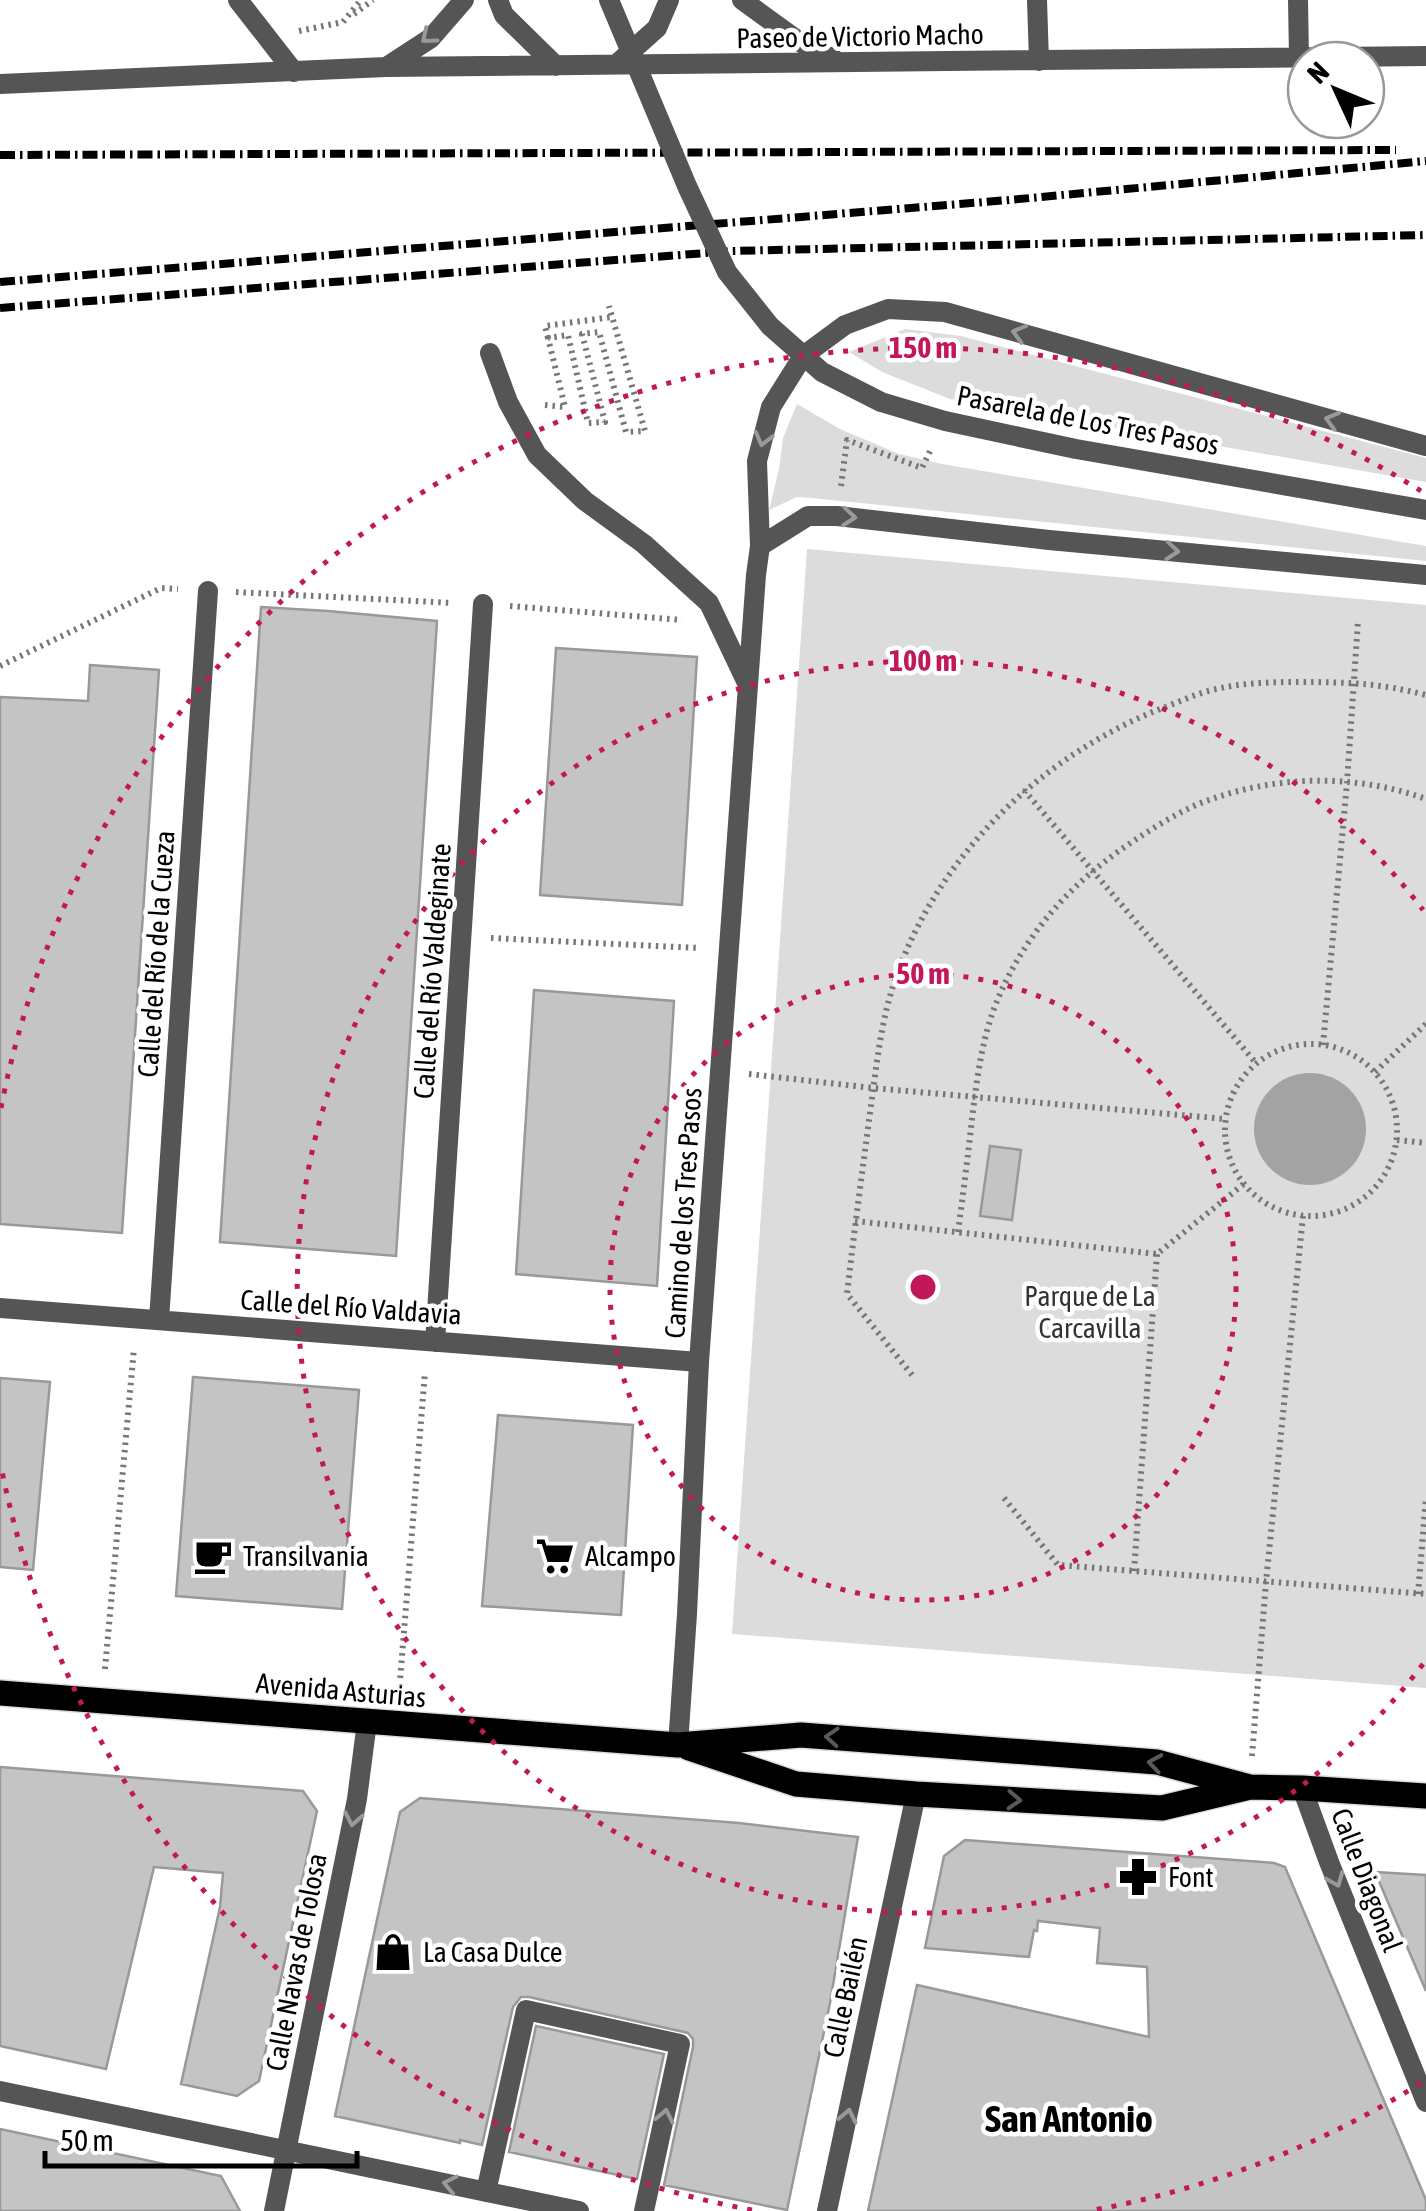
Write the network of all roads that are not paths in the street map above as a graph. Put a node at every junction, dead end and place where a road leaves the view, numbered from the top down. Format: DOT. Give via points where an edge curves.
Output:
graph roads {
  1 [pos="238,0"];
  2 [pos="464,0"];
  3 [pos="498,0"];
  4 [pos="608,0"];
  5 [pos="668,0"];
  6 [pos="742,0"];
  7 [pos="1036,0"];
  8 [pos="1298,0"];
  9 [pos="769,10"];
  10 [pos="1298,40"];
  11 [pos="1426,56"];
  12 [pos="1386,57"];
  13 [pos="1286,58"];
  14 [pos="1039,61"];
  15 [pos="842,63"];
  16 [pos="556,66"];
  17 [pos="614,66"];
  18 [pos="386,67"];
  19 [pos="294,72"];
  20 [pos="0,84"];
  21 [pos="490,353"];
  22 [pos="1426,446"];
  23 [pos="1426,510"];
  24 [pos="760,546"];
  25 [pos="1426,575"];
  26 [pos="208,591"];
  27 [pos="483,604"];
  28 [pos="748,685"];
  29 [pos="0,1308"];
  30 [pos="159,1320"];
  31 [pos="431,1341"];
  32 [pos="699,1362"];
  33 [pos="0,1693"];
  34 [pos="367,1722"];
  35 [pos="678,1745"];
  36 [pos="1250,1787"];
  37 [pos="1302,1788"];
  38 [pos="916,1794"];
  39 [pos="1426,1796"];
  40 [pos="0,2091"];
  41 [pos="1426,2102"];
  42 [pos="286,2150"];
  43 [pos="486,2192"];
  44 [pos="274,2211"];
  45 [pos="579,2211"];
  46 [pos="644,2211"];
  47 [pos="828,2211"];
  1 -- 19 [label="street"];
  2 -- 18 [label="street, one-way" via="431,38"];
  3 -- 16 [label="street" via="504,16"];
  4 -- 23 [label="street, Pasarela de Los Tres Pasos, bridge" via="727,272 770,326 822,372 881,402 1076,450"];
  5 -- 17 [label="street" via="657,28"];
  6 -- 9 [label="street"];
  7 -- 14 [label="street"];
  8 -- 10 [label="street"];
  9 -- 15 [label="street" via="800,42"];
  11 -- 12 [label="street, Paseo de Victorio Macho"];
  13 -- 14 [label="street, Paseo de Victorio Macho"];
  14 -- 15 [label="street, Paseo de Victorio Macho"];
  15 -- 17 [label="street, Paseo de Victorio Macho"];
  16 -- 17 [label="street, Paseo de Victorio Macho"];
  16 -- 18 [label="street, Paseo de Victorio Macho"];
  18 -- 19 [label="street, Paseo de Victorio Macho"];
  19 -- 20 [label="street, Paseo de Victorio Macho"];
  21 -- 28 [label="street, Camino de los Tres Pasos" via="536,456 710,603"];
  22 -- 24 [label="street, Camino de los Tres Pasos, one-way" via="944,312 888,309 845,325 802,356 771,407 756,461"];
  24 -- 25 [label="street, one-way" via="808,516 837,516"];
  24 -- 28 [label="street, Camino de los Tres Pasos"];
  26 -- 30 [label="street, Calle del Río de la Cueza"];
  27 -- 31 [label="street, Calle del Río Valdeginate"];
  28 -- 32 [label="street, Camino de los Tres Pasos"];
  29 -- 30 [label="street, Calle del Río Valdavia"];
  30 -- 31 [label="street, Calle del Río Valdavia"];
  31 -- 32 [label="street, Calle del Río Valdavia"];
  32 -- 35 [label="street, Camino de los Tres Pasos"];
  33 -- 34 [label="main road, Avenida Asturias"];
  34 -- 35 [label="main road, Avenida Asturias"];
  34 -- 42 [label="street, Calle Navas de Tolosa, one-way"];
  36 -- 35 [label="main road, Avenida Asturias, one-way" via="1157,1762 832,1737"];
  35 -- 38 [label="main road, Avenida Asturias" via="796,1784"];
  36 -- 37 [label="main road, Avenida Asturias"];
  38 -- 36 [label="main road, Avenida Asturias, one-way" via="1162,1808"];
  37 -- 39 [label="main road, Avenida Asturias"];
  37 -- 41 [label="street, Calle Diagonal, one-way"];
  47 -- 38 [label="street, Calle Bailén, one-way"];
  40 -- 42 [label="street"];
  43 -- 42 [label="street, one-way"];
  42 -- 44 [label="street, Calle Navas de Tolosa"];
  43 -- 45 [label="street"];
  46 -- 43 [label="street, one-way" via="680,2044 526,2010"];
}
